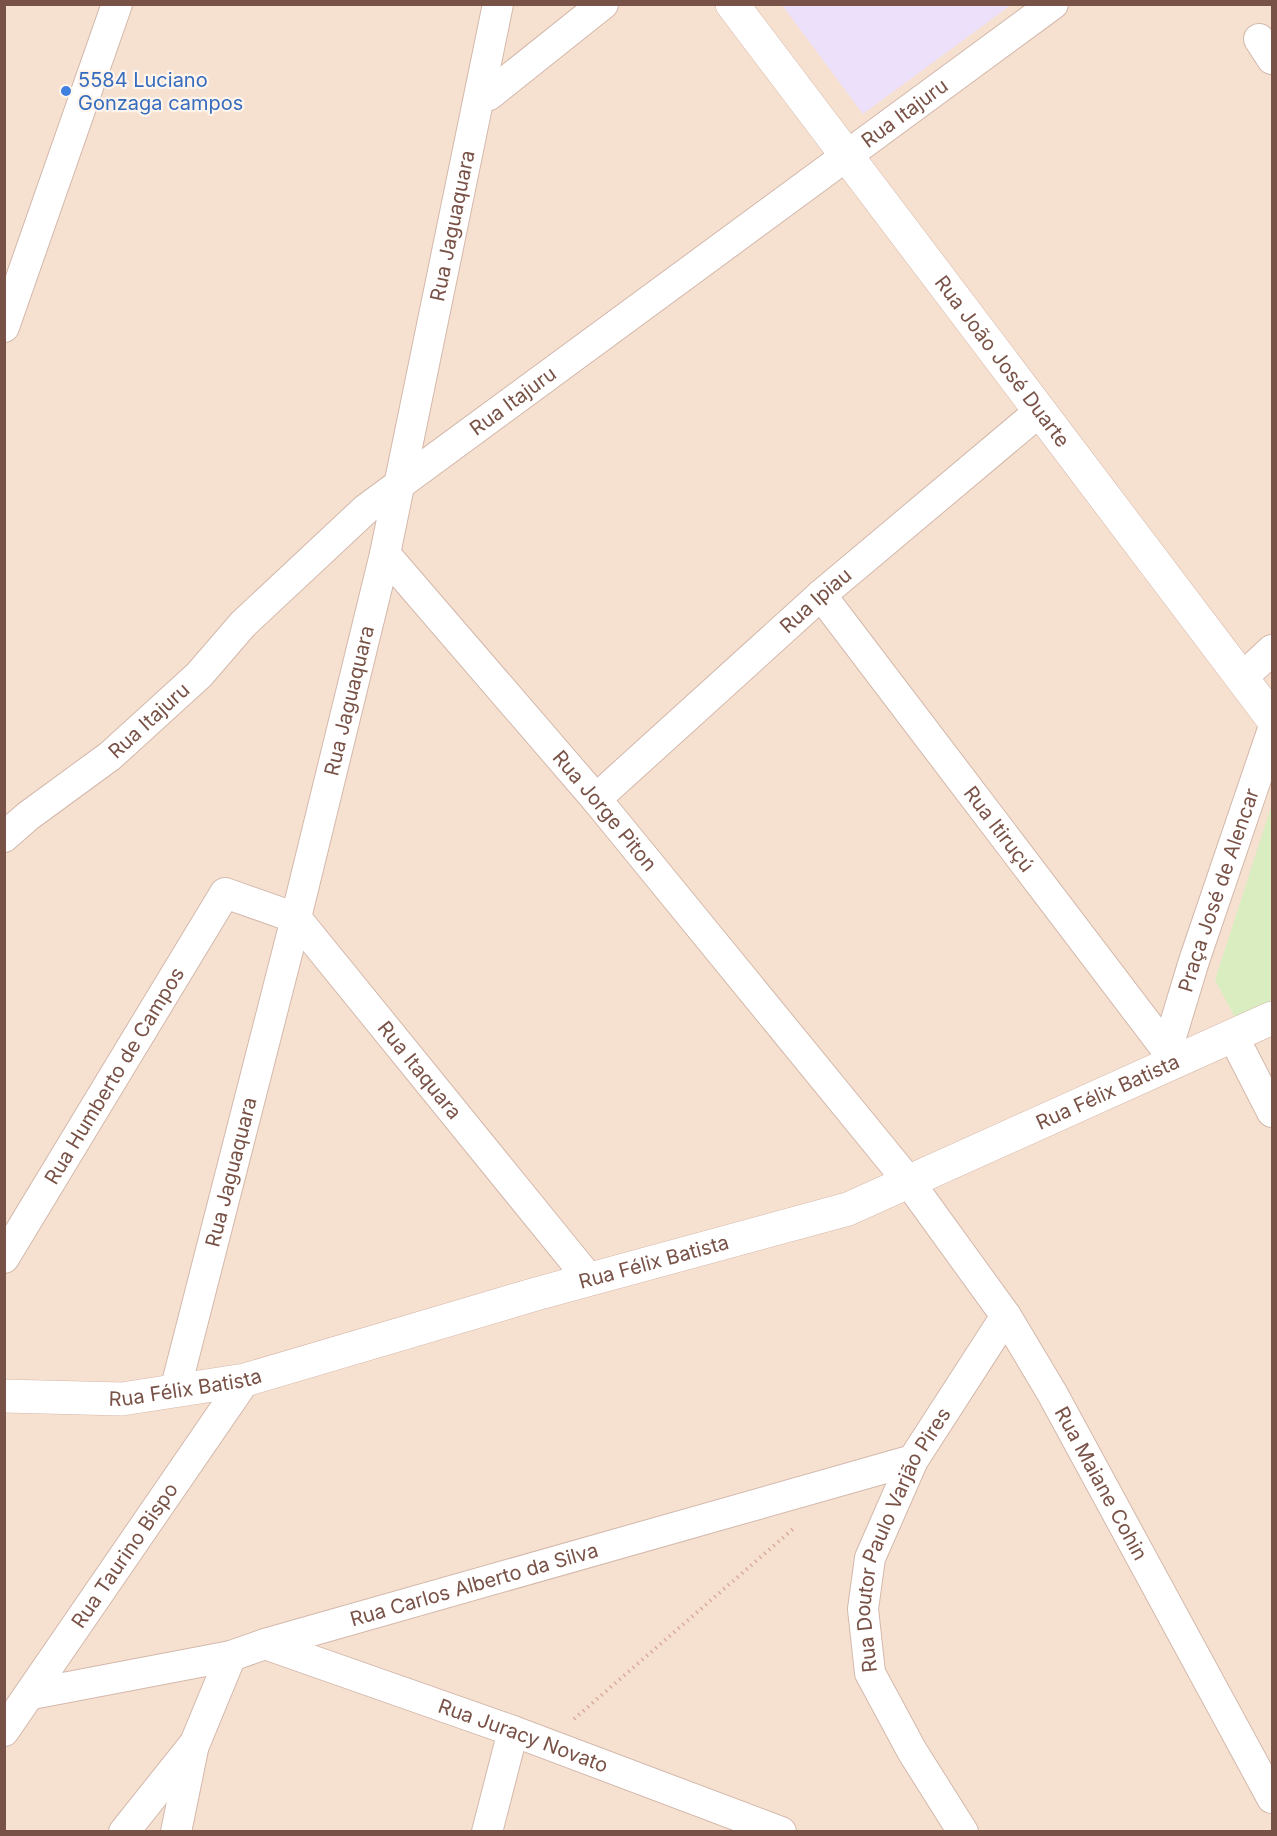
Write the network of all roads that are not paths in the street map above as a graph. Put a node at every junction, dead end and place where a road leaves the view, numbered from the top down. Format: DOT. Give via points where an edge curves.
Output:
graph roads {
  1 [pos="498,4"];
  2 [pos="603,4"];
  3 [pos="732,4"];
  4 [pos="1053,4"];
  5 [pos="110,7"];
  6 [pos="489,95"];
  7 [pos="847,154"];
  8 [pos="4,327"];
  9 [pos="1040,411"];
  10 [pos="398,487"];
  11 [pos="385,554"];
  12 [pos="821,596"];
  13 [pos="1272,650"];
  14 [pos="1243,677"];
  15 [pos="1272,718"];
  16 [pos="1272,732"];
  17 [pos="596,799"];
  18 [pos="4,837"];
  19 [pos="296,918"];
  20 [pos="1272,1018"];
  21 [pos="1233,1036"];
  22 [pos="1171,1056"];
  23 [pos="1272,1112"];
  24 [pos="909,1182"];
  25 [pos="4,1258"];
  26 [pos="590,1280"];
  27 [pos="1006,1316"];
  28 [pos="245,1380"];
  29 [pos="175,1390"];
  30 [pos="4,1396"];
  31 [pos="913,1460"];
  32 [pos="265,1644"];
  33 [pos="231,1656"];
  34 [pos="32,1694"];
  35 [pos="4,1731"];
  36 [pos="513,1731"];
  37 [pos="195,1743"];
  38 [pos="1269,1781"];
  39 [pos="124,1832"];
  40 [pos="176,1832"];
  41 [pos="487,1832"];
  42 [pos="781,1832"];
  43 [pos="963,1832"];
  1 -- 10 [label="street, Rua Jaguaquara"];
  2 -- 6 [label="street"];
  3 -- 7 [label="street, Rua João José Duarte"];
  4 -- 7 [label="street, Rua Itajuru"];
  5 -- 8 [label="street"];
  7 -- 9 [label="street, Rua João José Duarte"];
  7 -- 10 [label="street, Rua Itajuru"];
  9 -- 12 [label="street, Rua Ipiau"];
  9 -- 14 [label="street, Rua João José Duarte"];
  10 -- 11 [label="street, Rua Jaguaquara"];
  10 -- 18 [label="street, Rua Itajuru" via="366,509 295,574 243,624 199,675 110,756"];
  11 -- 17 [label="street, Rua Jorge Piton"];
  11 -- 19 [label="street, Rua Jaguaquara"];
  12 -- 17 [label="street, Rua Ipiau"];
  12 -- 22 [label="street, Rua Itiruçú"];
  13 -- 14 [label="street"];
  14 -- 15 [label="street, Rua João José Duarte"];
  16 -- 22 [label="street, Praça José de Alencar" via="1194,961"];
  17 -- 24 [label="street, Rua Jorge Piton"];
  19 -- 25 [label="street, Rua Humberto de Campos" via="225,893"];
  19 -- 26 [label="street, Rua Itaquara"];
  19 -- 29 [label="street, Rua Jaguaquara"];
  20 -- 21 [label="street, Rua Félix Batista"];
  21 -- 22 [label="street, Rua Félix Batista"];
  21 -- 23 [label="street"];
  22 -- 24 [label="street, Rua Félix Batista"];
  24 -- 26 [label="street, Rua Félix Batista" via="848,1209"];
  24 -- 27 [label="street, Rua Maiane Cohin"];
  26 -- 28 [label="street, Rua Félix Batista"];
  27 -- 31 [label="street, Rua Doutor Paulo Varjão Pires"];
  27 -- 38 [label="street, Rua Maiane Cohin"];
  28 -- 29 [label="street, Rua Félix Batista"];
  28 -- 34 [label="street, Rua Taurino Bispo"];
  29 -- 30 [label="street, Rua Félix Batista" via="122,1399"];
  31 -- 32 [label="street, Rua Carlos Alberto da Silva"];
  31 -- 43 [label="street, Rua Doutor Paulo Varjão Pires" via="870,1558 863,1609 870,1673"];
  32 -- 33 [label="street, Rua Carlos Alberto da Silva"];
  32 -- 36 [label="street, Rua Juracy Novato"];
  33 -- 34 [label="street, Rua Carlos Alberto da Silva"];
  33 -- 37 [label="street"];
  34 -- 35 [label="street, Rua Taurino Bispo"];
  36 -- 41 [label="street"];
  36 -- 42 [label="street, Rua Juracy Novato"];
  37 -- 39 [label="street"];
  37 -- 40 [label="street"];
}
